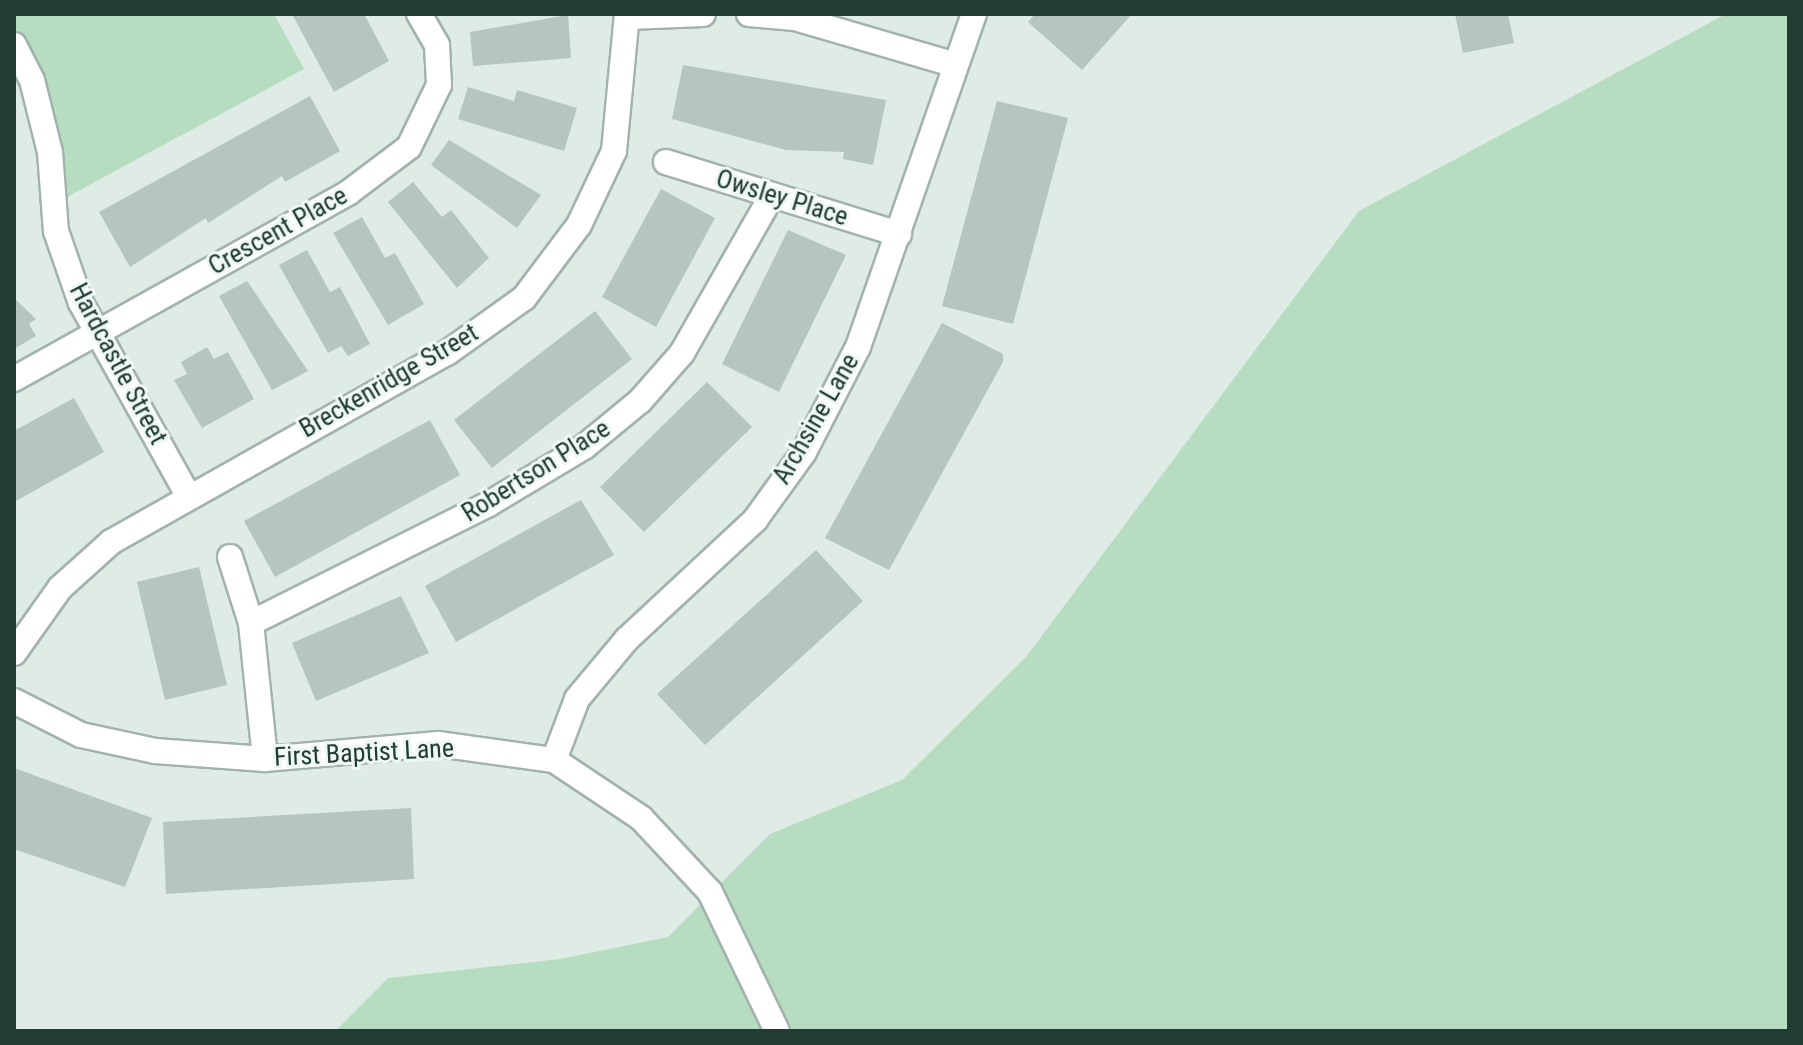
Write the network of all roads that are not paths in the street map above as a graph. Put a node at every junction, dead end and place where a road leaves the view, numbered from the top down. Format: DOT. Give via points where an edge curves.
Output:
graph roads {
  1 [pos="419,14"];
  2 [pos="703,14"];
  3 [pos="749,14"];
  4 [pos="974,14"];
  5 [pos="627,16"];
  6 [pos="795,16"];
  7 [pos="14,45"];
  8 [pos="952,64"];
  9 [pos="666,162"];
  10 [pos="772,195"];
  11 [pos="899,234"];
  12 [pos="97,332"];
  13 [pos="14,379"];
  14 [pos="188,495"];
  15 [pos="230,557"];
  16 [pos="251,623"];
  17 [pos="14,653"];
  18 [pos="14,701"];
  19 [pos="265,759"];
  20 [pos="554,760"];
  21 [pos="777,1031"];
  1 -- 12 [label="street, Crescent Place" via="437,45 439,85 409,147 348,193"];
  2 -- 5 [label="street"];
  3 -- 6 [label="street"];
  4 -- 8 [label="street, Archsine Lane"];
  5 -- 14 [label="street, Breckenridge Street" via="614,151 579,225 524,298 447,353"];
  6 -- 8 [label="street"];
  7 -- 12 [label="street, Hardcastle Street" via="32,80 50,152 56,231"];
  8 -- 11 [label="street, Archsine Lane"];
  9 -- 10 [label="street, Owsley Place"];
  10 -- 11 [label="street, Owsley Place"];
  10 -- 16 [label="street, Robertson Place" via="698,328 640,401 584,447 487,505"];
  11 -- 20 [label="street, Archsine Lane" via="858,347 804,452 755,520 627,639 577,699"];
  12 -- 13 [label="street, Crescent Place"];
  12 -- 14 [label="street, Hardcastle Street"];
  14 -- 17 [label="street, Breckenridge Street" via="80,570"];
  15 -- 16 [label="street"];
  16 -- 19 [label="street"];
  18 -- 19 [label="street, First Baptist Lane" via="81,735 155,751"];
  19 -- 20 [label="street, First Baptist Lane" via="438,744"];
  20 -- 21 [label="street, First Baptist Lane" via="641,818 710,892"];
}
